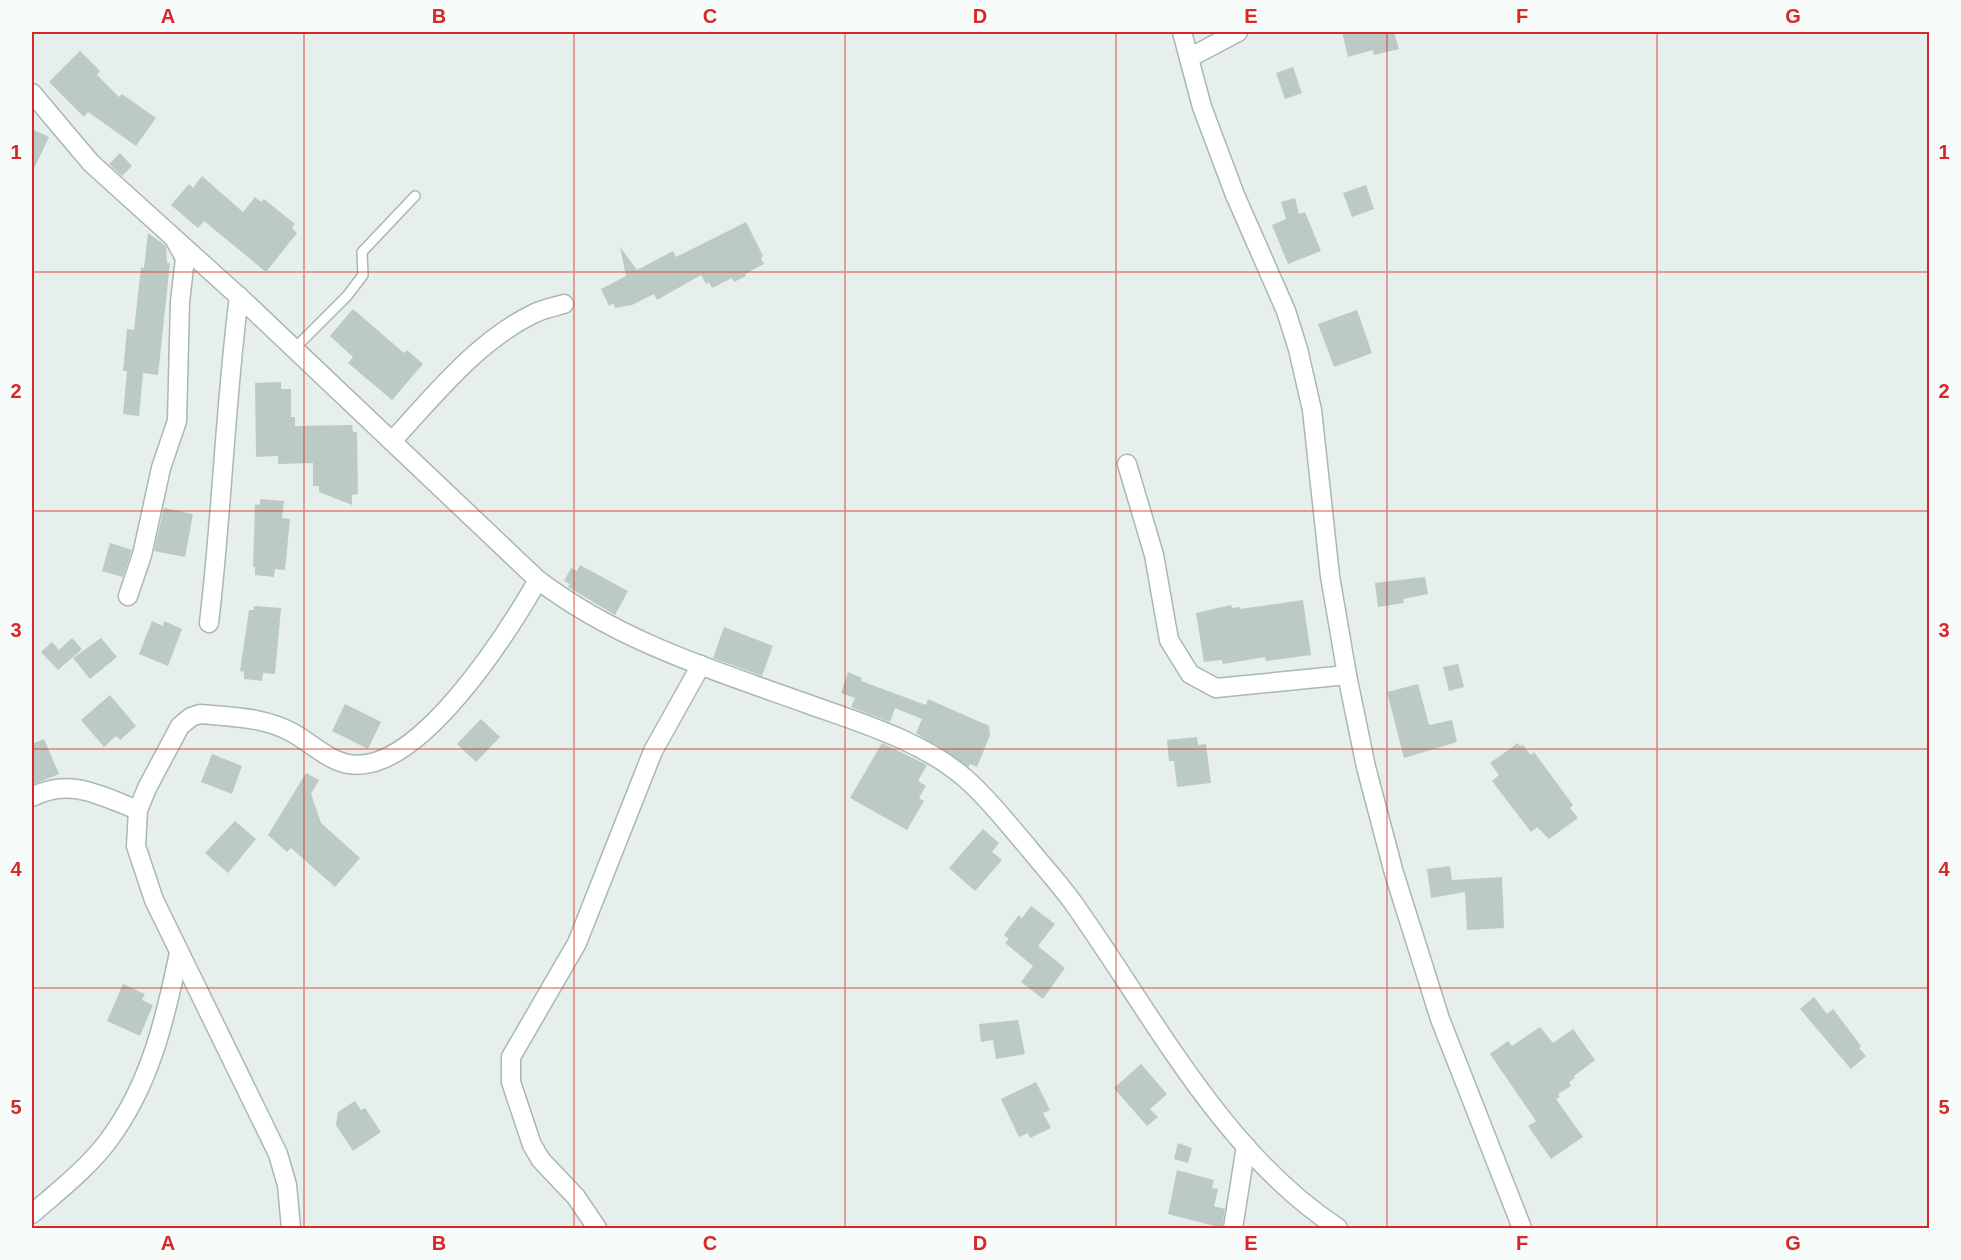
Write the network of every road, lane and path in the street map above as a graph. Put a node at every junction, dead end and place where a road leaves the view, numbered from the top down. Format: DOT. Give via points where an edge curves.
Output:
graph roads {
  1 [pos="1182,32"];
  2 [pos="1238,32"];
  3 [pos="1189,58"];
  4 [pos="32,93"];
  5 [pos="415,196"];
  6 [pos="171,232"];
  7 [pos="239,296"];
  8 [pos="564,304"];
  9 [pos="294,349"];
  10 [pos="393,440"];
  11 [pos="1127,464"];
  12 [pos="538,580"];
  13 [pos="128,596"];
  14 [pos="209,623"];
  15 [pos="701,665"];
  16 [pos="1347,675"];
  17 [pos="32,797"];
  18 [pos="138,810"];
  19 [pos="179,953"];
  20 [pos="1246,1146"];
  21 [pos="32,1214"];
  22 [pos="291,1228"];
  23 [pos="597,1228"];
  24 [pos="1233,1228"];
  25 [pos="1338,1228"];
  26 [pos="1522,1228"];
  1 -- 3 [label="street"];
  2 -- 3 [label="street"];
  3 -- 16 [label="street" via="1202,107 1235,195 1287,311 1299,349 1312,410 1330,576"];
  4 -- 6 [label="street" via="92,163"];
  5 -- 9 [label="lane" via="362,252 363,275 347,296"];
  6 -- 7 [label="street"];
  6 -- 13 [label="street" via="185,258 177,421"];
  7 -- 9 [label="street"];
  7 -- 14 [label="street"];
  8 -- 10 [label="street" via="533,314 504,332 457,373"];
  9 -- 10 [label="street"];
  10 -- 12 [label="street"];
  11 -- 16 [label="street" via="1154,555 1169,640 1190,674 1216,688"];
  12 -- 15 [label="street" via="610,628"];
  12 -- 18 [label="street" via="517,617 448,707 418,736 384,760 348,764 268,722 200,714 191,717 175,734"];
  15 -- 20 [label="street" via="903,741 965,778 1073,902 1176,1055"];
  15 -- 23 [label="street" via="653,751 577,944 512,1057 511,1082 532,1145"];
  16 -- 26 [label="street" via="1365,767 1440,1019"];
  17 -- 18 [label="street" via="43,791 70,787"];
  18 -- 19 [label="street" via="136,846 154,900"];
  19 -- 21 [label="street" via="153,1059 129,1109 108,1142 81,1172"];
  19 -- 22 [label="street" via="278,1154 287,1185"];
  20 -- 24 [label="street"];
  20 -- 25 [label="street" via="1285,1188"];
}
